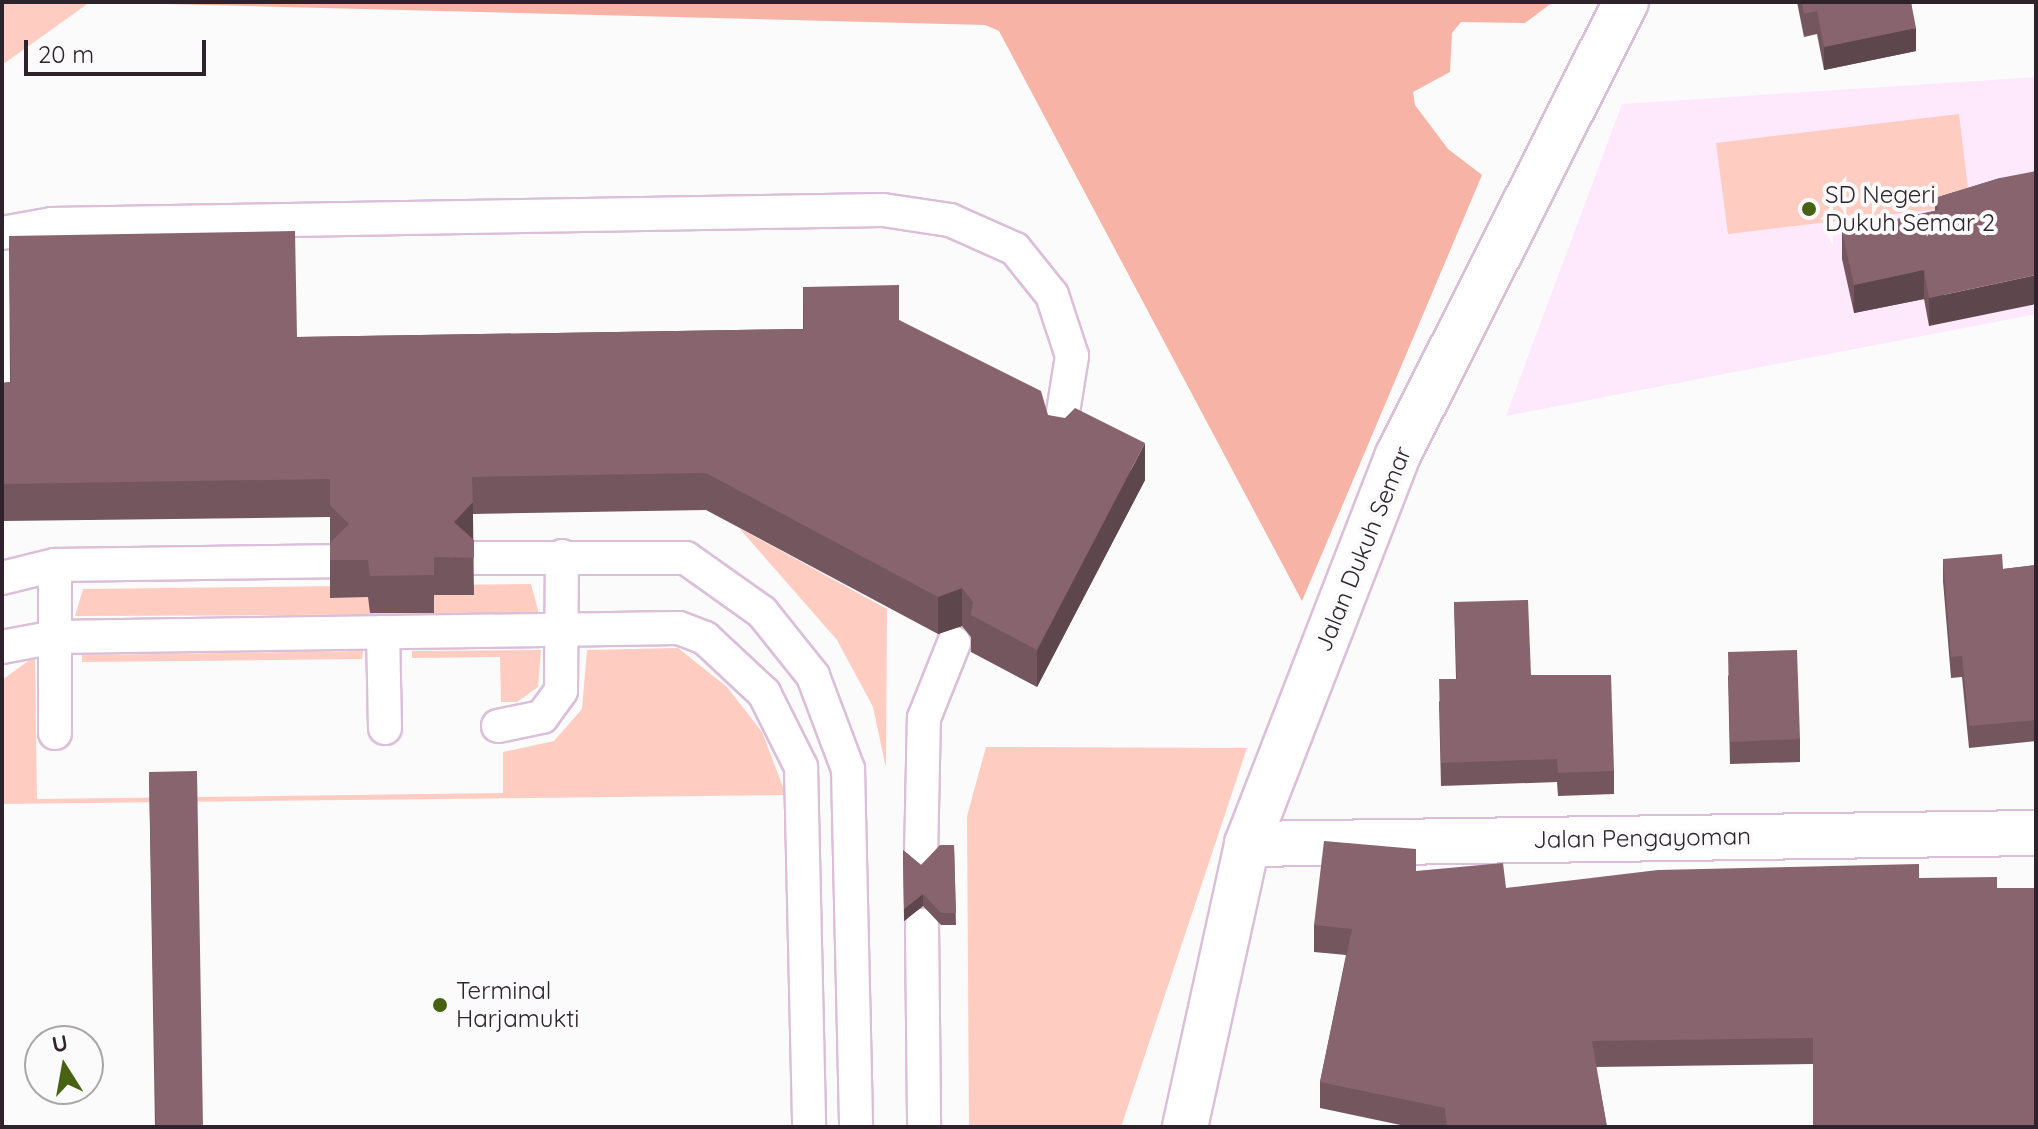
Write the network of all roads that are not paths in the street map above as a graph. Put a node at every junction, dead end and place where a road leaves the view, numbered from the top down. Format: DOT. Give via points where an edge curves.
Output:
graph roads {
  1 [pos="1626,2"];
  2 [pos="2,233"];
  3 [pos="1059,437"];
  4 [pos="562,556"];
  5 [pos="473,558"];
  6 [pos="330,561"];
  7 [pos="55,565"];
  8 [pos="2,578"];
  9 [pos="563,630"];
  10 [pos="383,632"];
  11 [pos="55,637"];
  12 [pos="954,643"];
  13 [pos="2,647"];
  14 [pos="498,726"];
  15 [pos="385,728"];
  16 [pos="55,733"];
  17 [pos="2036,833"];
  18 [pos="1247,844"];
  19 [pos="921,858"];
  20 [pos="922,925"];
  21 [pos="809,1127"];
  22 [pos="856,1127"];
  23 [pos="924,1127"];
  24 [pos="1185,1127"];
  1 -- 18 [label="street, Jalan Dukuh Semar" via="1398,455"];
  2 -- 3 [label="lane" via="52,224 883,210 950,220 1015,249 1052,295 1072,356"];
  4 -- 5 [label="lane"];
  4 -- 9 [label="lane"];
  4 -- 22 [label="lane" via="686,558 762,612 827,701 848,769"];
  6 -- 7 [label="lane"];
  7 -- 8 [label="lane"];
  7 -- 11 [label="lane"];
  9 -- 10 [label="lane"];
  9 -- 14 [label="lane" via="565,672 554,704 524,724"];
  9 -- 21 [label="lane" via="679,628 705,638 747,674 793,740 804,799"];
  10 -- 11 [label="lane"];
  10 -- 15 [label="lane"];
  11 -- 13 [label="lane"];
  11 -- 16 [label="lane"];
  12 -- 19 [label="lane" via="924,718"];
  17 -- 18 [label="street, Jalan Pengayoman"];
  18 -- 24 [label="street, Jalan Dukuh Semar"];
  20 -- 23 [label="lane"];
}
